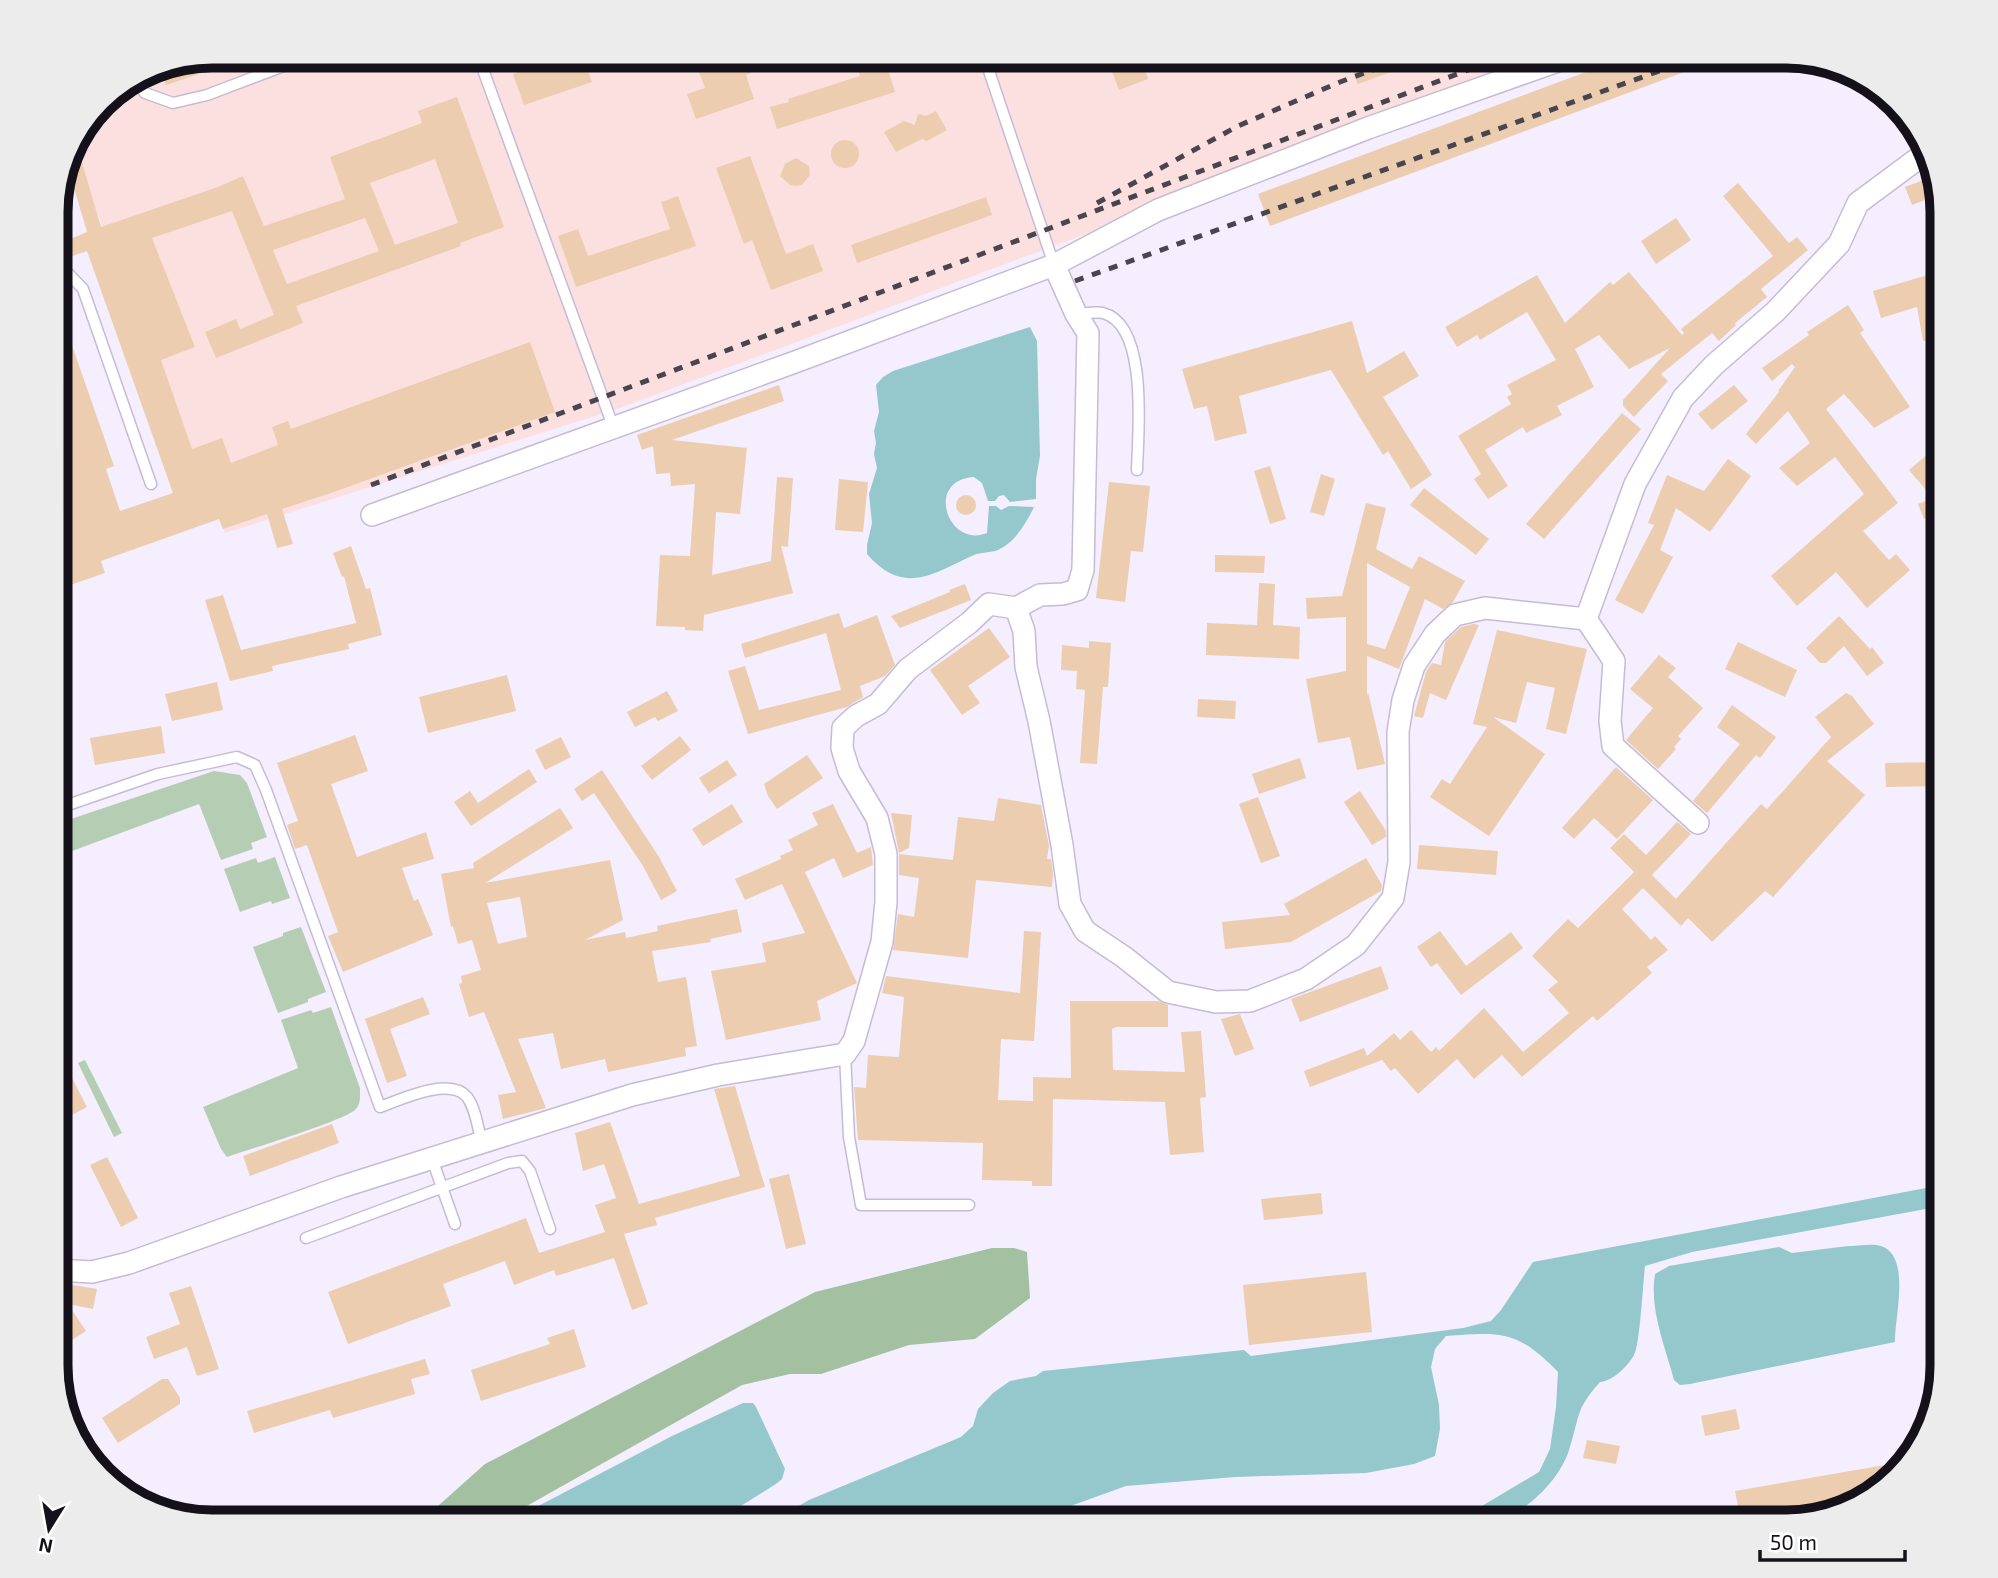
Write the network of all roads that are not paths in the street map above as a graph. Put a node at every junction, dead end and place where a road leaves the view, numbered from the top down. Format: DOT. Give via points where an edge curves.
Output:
graph roads {
  1 [pos="1538,68"];
  2 [pos="276,69"];
  3 [pos="483,69"];
  4 [pos="988,69"];
  5 [pos="141,87"];
  6 [pos="1919,158"];
  7 [pos="1054,265"];
  8 [pos="69,274"];
  9 [pos="1076,314"];
  10 [pos="613,426"];
  11 [pos="1137,470"];
  12 [pos="151,484"];
  13 [pos="372,515"];
  14 [pos="1016,608"];
  15 [pos="1586,619"];
  16 [pos="69,805"];
  17 [pos="1698,823"];
  18 [pos="845,1054"];
  19 [pos="482,1143"];
  20 [pos="432,1159"];
  21 [pos="441,1188"];
  22 [pos="970,1205"];
  23 [pos="455,1224"];
  24 [pos="550,1229"];
  25 [pos="306,1238"];
  26 [pos="69,1271"];
  1 -- 7 [label="street" via="1158,210"];
  2 -- 5 [label="lane" via="173,103"];
  3 -- 10 [label="lane"];
  4 -- 7 [label="lane"];
  6 -- 15 [label="street" via="1858,203 1839,244 1682,398 1635,484"];
  7 -- 9 [label="street"];
  7 -- 10 [label="street"];
  8 -- 12 [label="lane" via="83,289"];
  9 -- 11 [label="lane" via="1103,313 1128,334 1138,398"];
  9 -- 14 [label="street" via="1088,334 1083,570 1077,590 1040,595"];
  10 -- 13 [label="street"];
  14 -- 15 [label="street" via="1024,631 1026,667 1070,904 1085,931 1168,992 1216,1002 1250,1001 1306,979 1356,945 1393,898 1399,862 1398,732 1414,666 1435,634 1455,615 1485,608"];
  14 -- 18 [label="street" via="989,604 908,669 878,704 844,728 842,748 849,771 877,818 886,854 882,942 854,1041"];
  15 -- 17 [label="street" via="1614,661 1613,746"];
  16 -- 19 [label="lane" via="158,774 237,757 255,765 380,1107 424,1090 452,1089 465,1094 472,1106"];
  18 -- 19 [label="street" via="718,1074 632,1095"];
  18 -- 22 [label="lane" via="849,1137 861,1205"];
  19 -- 20 [label="street"];
  20 -- 21 [label="lane"];
  20 -- 26 [label="street" via="129,1264 92,1272"];
  21 -- 23 [label="lane"];
  21 -- 24 [label="lane" via="522,1161 530,1171"];
  21 -- 25 [label="lane"];
}
